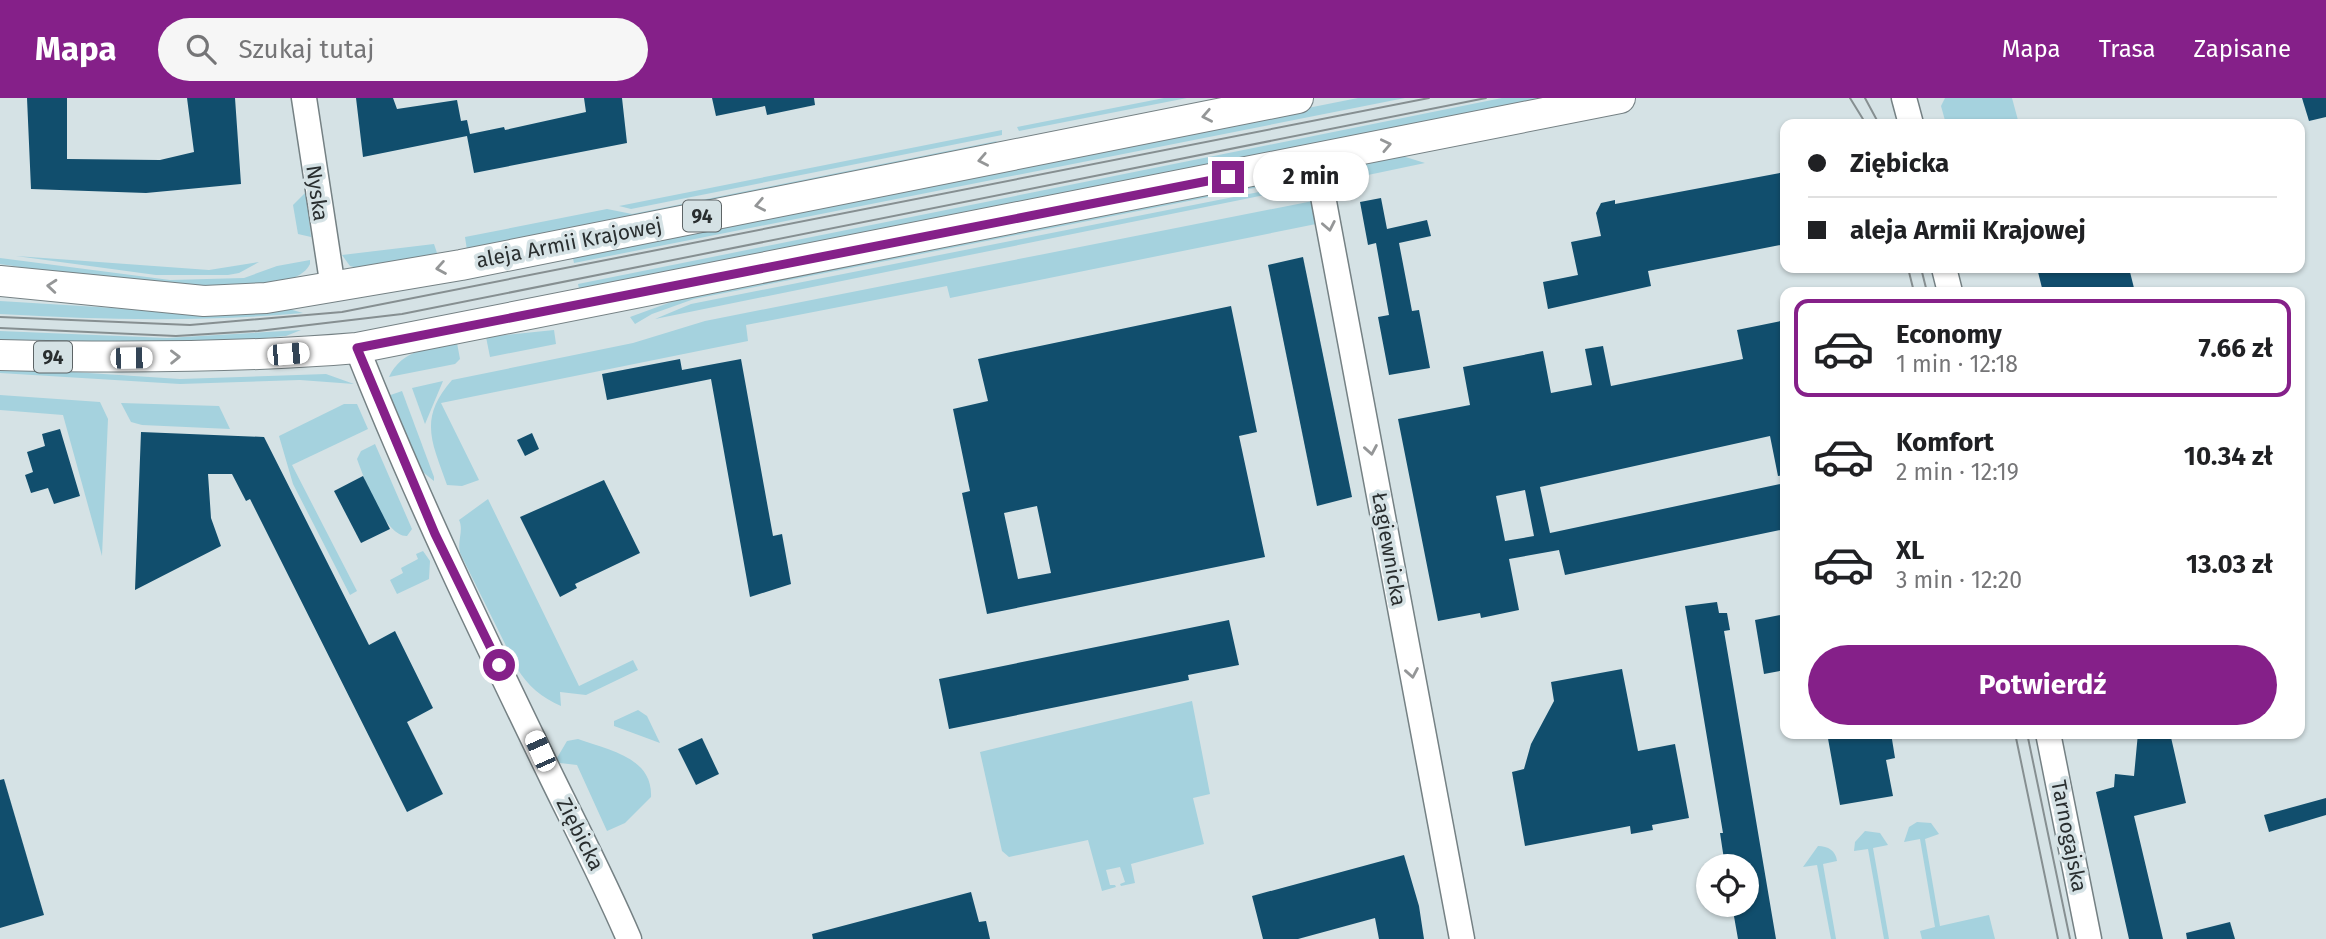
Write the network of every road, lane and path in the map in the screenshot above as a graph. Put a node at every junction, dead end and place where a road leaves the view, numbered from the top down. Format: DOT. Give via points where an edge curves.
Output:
graph roads {
  1 [pos="304,98"];
  2 [pos="1298,98"];
  3 [pos="1620,98"];
  4 [pos="1904,98"];
  5 [pos="1910,119"];
  6 [pos="1317,159"];
  7 [pos="0,281"];
  8 [pos="332,288"];
  9 [pos="357,348"];
  10 [pos="0,355"];
  11 [pos="2049,739"];
  12 [pos="629,939"];
  13 [pos="1462,939"];
  14 [pos="2090,939"];
  1 -- 8 [label="street, Nyska"];
  2 -- 8 [label="main road, aleja Armii Krajowej / 94, one-way"];
  6 -- 3 [label="main road, 94, one-way"];
  4 -- 5 [label="street"];
  6 -- 9 [label="main road, 94"];
  6 -- 13 [label="street, Łagiewnicka, one-way"];
  8 -- 7 [label="main road, aleja Armii Krajowej / 94, one-way" via="204,301"];
  10 -- 9 [label="main road, 94, one-way" via="268,356"];
  9 -- 12 [label="street, Ziębicka" via="435,534"];
  11 -- 14 [label="street, Tarnogajska"];
}
